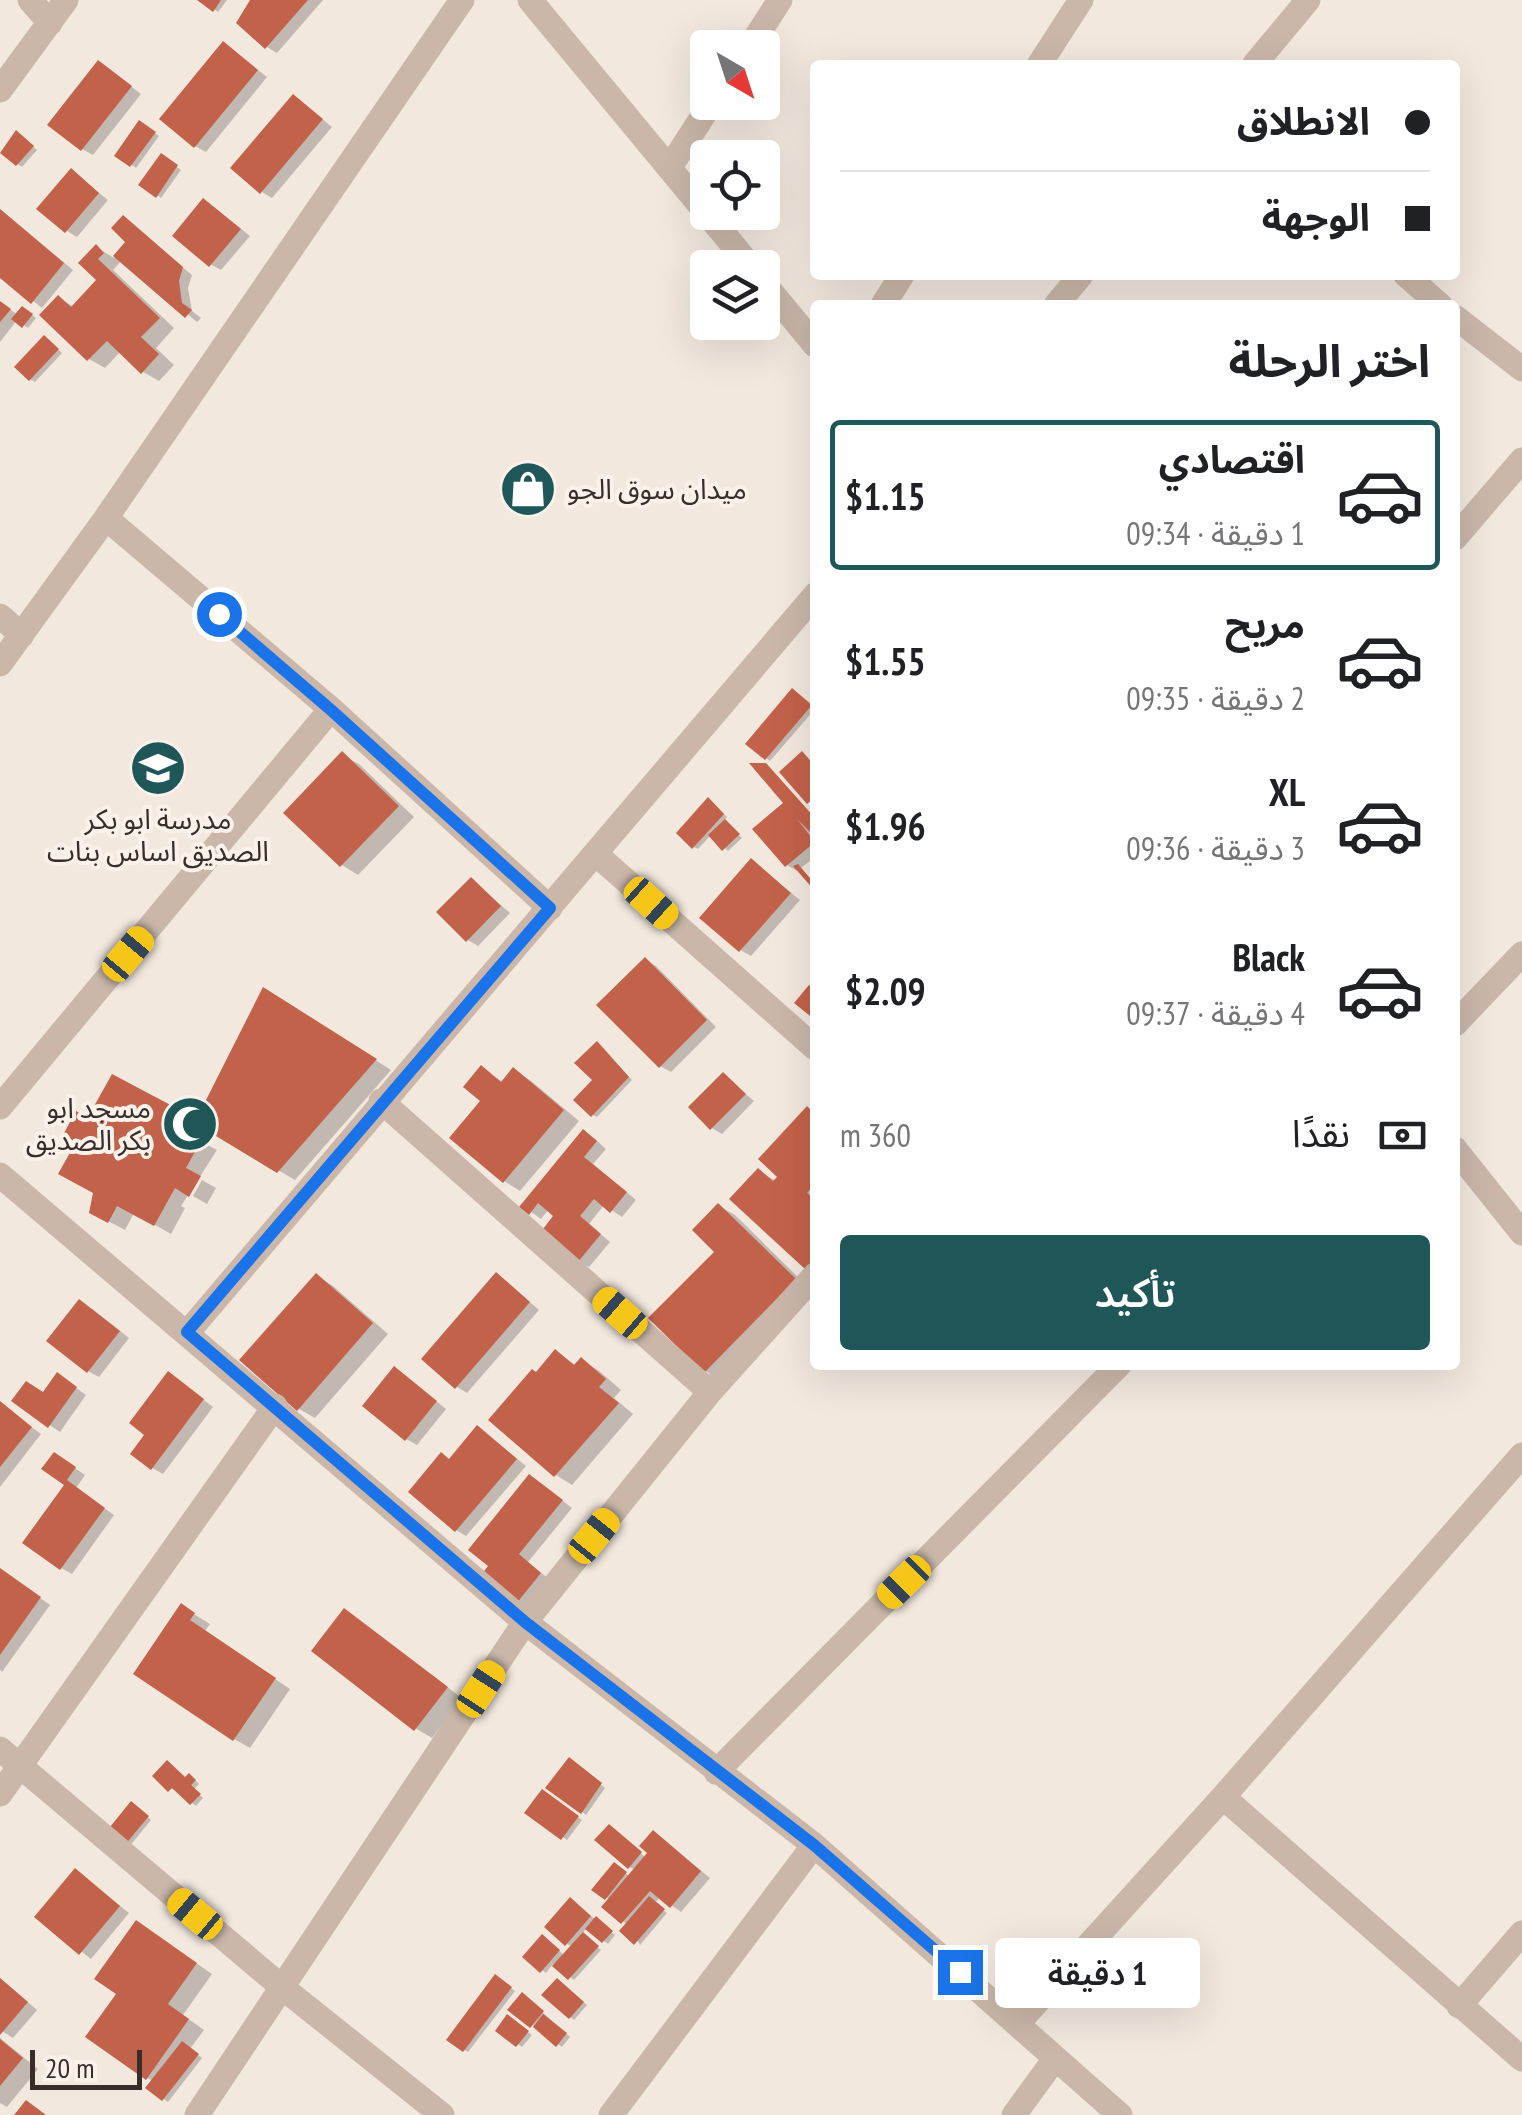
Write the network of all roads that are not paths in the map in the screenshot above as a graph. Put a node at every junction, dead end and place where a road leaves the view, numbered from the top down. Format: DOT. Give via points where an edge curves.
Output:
graph roads {
  1 [pos="30,0"];
  2 [pos="66,0"];
  3 [pos="462,0"];
  4 [pos="530,0"];
  5 [pos="780,0"];
  6 [pos="1081,0"];
  7 [pos="1308,0"];
  8 [pos="50,23"];
  9 [pos="761,30"];
  10 [pos="1041,60"];
  11 [pos="1258,60"];
  12 [pos="0,90"];
  13 [pos="700,120"];
  14 [pos="670,167"];
  15 [pos="737,250"];
  16 [pos="1077,280"];
  17 [pos="1412,280"];
  18 [pos="1060,300"];
  19 [pos="1434,300"];
  20 [pos="780,302"];
  21 [pos="1460,321"];
  22 [pos="810,339"];
  23 [pos="1522,370"];
  24 [pos="1522,460"];
  25 [pos="106,518"];
  26 [pos="1460,532"];
  27 [pos="810,602"];
  28 [pos="0,616"];
  29 [pos="22,634"];
  30 [pos="0,664"];
  31 [pos="331,710"];
  32 [pos="597,855"];
  33 [pos="550,908"];
  34 [pos="1522,954"];
  35 [pos="1460,1019"];
  36 [pos="810,1044"];
  37 [pos="381,1101"];
  38 [pos="0,1107"];
  39 [pos="1460,1155"];
  40 [pos="3,1185"];
  41 [pos="1522,1233"];
  42 [pos="810,1281"];
  43 [pos="187,1332"];
  44 [pos="1114,1370"];
  45 [pos="710,1392"];
  46 [pos="275,1406"];
  47 [pos="1522,1456"];
  48 [pos="525,1622"];
  49 [pos="9,1757"];
  50 [pos="716,1772"];
  51 [pos="0,1794"];
  52 [pos="1224,1797"];
  53 [pos="814,1845"];
  54 [pos="1522,1932"];
  55 [pos="284,1988"];
  56 [pos="1459,2006"];
  57 [pos="1018,2023"];
  58 [pos="1522,2059"];
  59 [pos="1054,2060"];
  60 [pos="198,2115"];
  61 [pos="442,2115"];
  62 [pos="610,2115"];
  63 [pos="1014,2115"];
  64 [pos="1120,2115"];
  1 -- 8 [label="street"];
  2 -- 8 [label="street"];
  3 -- 25 [label="street"];
  4 -- 14 [label="street"];
  5 -- 9 [label="street"];
  6 -- 10 [label="street"];
  7 -- 11 [label="street"];
  8 -- 12 [label="street"];
  13 -- 14 [label="street"];
  14 -- 15 [label="street"];
  16 -- 18 [label="street"];
  17 -- 19 [label="street"];
  20 -- 22 [label="street"];
  21 -- 23 [label="street"];
  24 -- 26 [label="street"];
  25 -- 29 [label="street"];
  25 -- 31 [label="street"];
  27 -- 32 [label="street"];
  28 -- 29 [label="street"];
  29 -- 30 [label="street"];
  31 -- 33 [label="street"];
  31 -- 38 [label="street"];
  32 -- 33 [label="street"];
  32 -- 36 [label="street"];
  33 -- 37 [label="street"];
  34 -- 35 [label="street"];
  37 -- 43 [label="street"];
  37 -- 45 [label="street"];
  39 -- 41 [label="street"];
  40 -- 43 [label="street"];
  42 -- 45 [label="street"];
  43 -- 46 [label="street"];
  44 -- 50 [label="street"];
  45 -- 48 [label="street"];
  46 -- 48 [label="street"];
  46 -- 49 [label="street"];
  47 -- 52 [label="street"];
  48 -- 50 [label="street"];
  48 -- 55 [label="street"];
  49 -- 51 [label="street"];
  49 -- 55 [label="street"];
  50 -- 53 [label="street"];
  52 -- 56 [label="street"];
  52 -- 57 [label="street"];
  53 -- 57 [label="street"];
  53 -- 62 [label="street"];
  54 -- 56 [label="street"];
  55 -- 60 [label="street"];
  55 -- 61 [label="street"];
  56 -- 58 [label="street"];
  57 -- 59 [label="street"];
  59 -- 63 [label="street"];
  59 -- 64 [label="street"];
}
